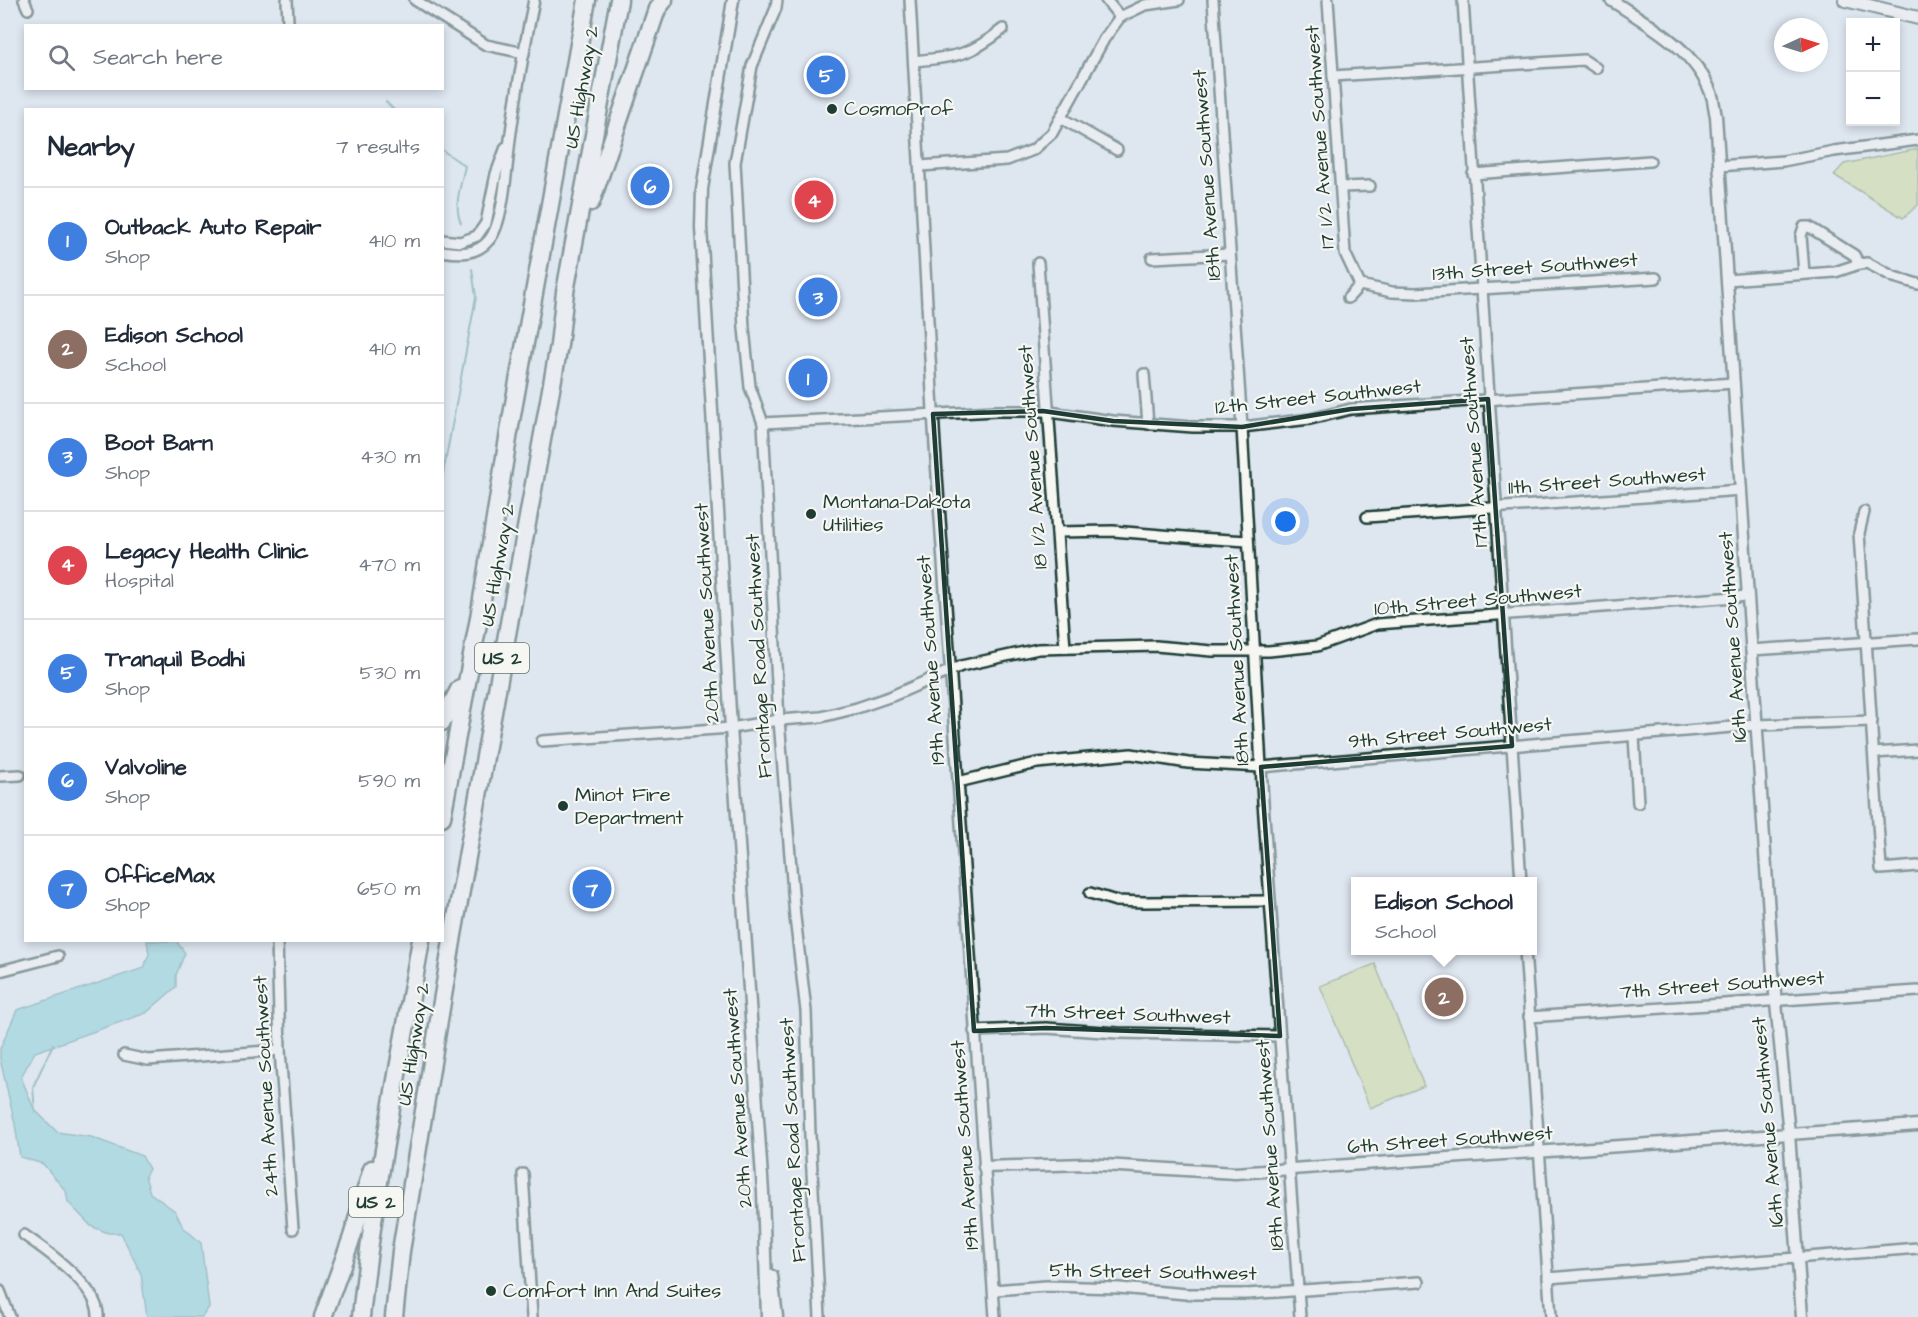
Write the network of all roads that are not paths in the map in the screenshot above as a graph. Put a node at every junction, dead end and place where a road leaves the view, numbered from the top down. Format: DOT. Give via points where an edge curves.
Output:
graph roads {
  1 [pos="287,0"];
  2 [pos="416,0"];
  3 [pos="534,0"];
  4 [pos="587,0"];
  5 [pos="619,0"];
  6 [pos="664,0"];
  7 [pos="733,0"];
  8 [pos="777,0"];
  9 [pos="910,0"];
  10 [pos="1106,0"];
  11 [pos="1179,0"];
  12 [pos="1213,0"];
  13 [pos="1328,0"];
  14 [pos="1463,0"];
  15 [pos="1611,0"];
  16 [pos="1845,0"];
  17 [pos="1120,17"];
  18 [pos="1918,18"];
  19 [pos="287,24"];
  20 [pos="1003,29"];
  21 [pos="524,53"];
  22 [pos="914,61"];
  23 [pos="1466,68"];
  24 [pos="1596,68"];
  25 [pos="1333,76"];
  26 [pos="1061,118"];
  27 [pos="511,133"];
  28 [pos="1918,140"];
  29 [pos="1117,150"];
  30 [pos="1650,161"];
  31 [pos="920,166"];
  32 [pos="1719,166"];
  33 [pos="1473,174"];
  34 [pos="1370,186"];
  35 [pos="1341,188"];
  36 [pos="444,240"];
  37 [pos="444,251"];
  38 [pos="1230,254"];
  39 [pos="1152,258"];
  40 [pos="1038,263"];
  41 [pos="1858,264"];
  42 [pos="1804,273"];
  43 [pos="1656,278"];
  44 [pos="1727,280"];
  45 [pos="1918,284"];
  46 [pos="1360,285"];
  47 [pos="1481,287"];
  48 [pos="565,292"];
  49 [pos="1348,298"];
  50 [pos="1144,374"];
  51 [pos="1734,382"];
  52 [pos="1488,399"];
  53 [pos="1048,412"];
  54 [pos="933,414"];
  55 [pos="763,423"];
  56 [pos="1148,424"];
  57 [pos="1242,427"];
  58 [pos="1741,490"];
  59 [pos="1496,507"];
  60 [pos="1864,512"];
  61 [pos="1367,517"];
  62 [pos="1057,532"];
  63 [pos="1248,541"];
  64 [pos="1748,596"];
  65 [pos="1503,615"];
  66 [pos="1918,639"];
  67 [pos="1866,642"];
  68 [pos="1065,648"];
  69 [pos="1751,650"];
  70 [pos="1254,651"];
  71 [pos="471,663"];
  72 [pos="950,670"];
  73 [pos="444,719"];
  74 [pos="779,720"];
  75 [pos="1872,721"];
  76 [pos="1756,725"];
  77 [pos="731,728"];
  78 [pos="1634,736"];
  79 [pos="542,741"];
  80 [pos="1512,746"];
  81 [pos="1918,750"];
  82 [pos="1874,753"];
  83 [pos="1261,767"];
  84 [pos="20,775"];
  85 [pos="0,776"];
  86 [pos="958,782"];
  87 [pos="1638,803"];
  88 [pos="444,806"];
  89 [pos="1918,866"];
  90 [pos="1521,877"];
  91 [pos="1090,893"];
  92 [pos="1270,901"];
  93 [pos="277,942"];
  94 [pos="421,942"];
  95 [pos="1525,955"];
  96 [pos="58,956"];
  97 [pos="0,971"];
  98 [pos="1918,991"];
  99 [pos="1775,999"];
  100 [pos="1528,1017"];
  101 [pos="974,1031"];
  102 [pos="1280,1036"];
  103 [pos="279,1050"];
  104 [pos="124,1054"];
  105 [pos="395,1087"];
  106 [pos="1918,1125"];
  107 [pos="1789,1134"];
  108 [pos="1538,1153"];
  109 [pos="984,1167"];
  110 [pos="1290,1168"];
  111 [pos="523,1174"];
  112 [pos="406,1222"];
  113 [pos="765,1225"];
  114 [pos="293,1229"];
  115 [pos="24,1235"];
  116 [pos="1918,1248"];
  117 [pos="1798,1256"];
  118 [pos="1548,1278"];
  119 [pos="1419,1282"];
  120 [pos="994,1290"];
  121 [pos="0,1291"];
  122 [pos="1299,1291"];
  123 [pos="10,1317"];
  124 [pos="98,1317"];
  125 [pos="323,1317"];
  126 [pos="361,1317"];
  127 [pos="394,1317"];
  128 [pos="404,1317"];
  129 [pos="532,1317"];
  130 [pos="767,1317"];
  131 [pos="777,1317"];
  132 [pos="820,1317"];
  133 [pos="995,1317"];
  134 [pos="1300,1317"];
  135 [pos="1551,1317"];
  136 [pos="1802,1317"];
  1 -- 19 [label="street"];
  2 -- 21 [label="street" via="486,45"];
  3 -- 21 [label="street"];
  4 -- 71 [label="highway, US Highway 2 / US 2"];
  5 -- 48 [label="highway, US Highway 2 / US 2"];
  6 -- 48 [label="highway" via="657,9 599,175"];
  7 -- 77 [label="street, 20th Avenue Southwest" via="702,189 701,227"];
  8 -- 55 [label="street, Frontage Road Southwest" via="752,66 735,163 750,387"];
  9 -- 22 [label="street, 19th Avenue Southwest"];
  10 -- 17 [label="street"];
  11 -- 17 [label="street" via="1145,4"];
  12 -- 38 [label="street, 18th Avenue Southwest"];
  13 -- 25 [label="street, 17 1/2 Avenue Southwest"];
  14 -- 23 [label="street, 17th Avenue Southwest"];
  15 -- 32 [label="street, 16th Avenue Southwest" via="1673,42 1699,70 1711,93 1716,116"];
  16 -- 18 [label="main road"];
  17 -- 26 [label="street"];
  20 -- 22 [label="street" via="985,44 955,57"];
  21 -- 27 [label="street"];
  22 -- 31 [label="street, 19th Avenue Southwest"];
  23 -- 24 [label="street" via="1584,60"];
  23 -- 25 [label="street"];
  23 -- 33 [label="street, 17th Avenue Southwest"];
  25 -- 35 [label="street, 17 1/2 Avenue Southwest"];
  26 -- 29 [label="street"];
  26 -- 31 [label="street" via="1052,133 1033,150 1007,160"];
  27 -- 36 [label="street" via="496,174 486,223 477,236 460,242"];
  27 -- 37 [label="street" via="496,229 489,241 475,250 462,255"];
  28 -- 32 [label="street" via="1783,161"];
  30 -- 33 [label="street"];
  31 -- 54 [label="street, 19th Avenue Southwest"];
  32 -- 44 [label="street, 16th Avenue Southwest"];
  33 -- 47 [label="street, 17th Avenue Southwest"];
  34 -- 35 [label="street"];
  35 -- 46 [label="street, 17 1/2 Avenue Southwest" via="1346,253"];
  38 -- 39 [label="street"];
  38 -- 57 [label="street, 18th Avenue Southwest"];
  40 -- 53 [label="street, 18 1/2 Avenue Southwest"];
  41 -- 42 [label="street" via="1835,272"];
  41 -- 42 [label="street" via="1854,255 1804,227"];
  41 -- 45 [label="street" via="1867,263"];
  42 -- 44 [label="street"];
  43 -- 47 [label="street, 13th Street Southwest"];
  44 -- 51 [label="street, 16th Avenue Southwest"];
  46 -- 47 [label="street, 13th Street Southwest" via="1392,292"];
  46 -- 49 [label="street"];
  47 -- 52 [label="street, 17th Avenue Southwest"];
  48 -- 112 [label="highway, US Highway 2 / US 2" via="559,345 467,852"];
  50 -- 56 [label="street"];
  51 -- 52 [label="street, 12th Street Southwest"];
  51 -- 58 [label="street, 16th Avenue Southwest"];
  52 -- 57 [label="street, 12th Street Southwest" via="1351,409 1310,419"];
  52 -- 59 [label="street, 17th Avenue Southwest"];
  53 -- 54 [label="street, 12th Street Southwest"];
  53 -- 56 [label="street, 12th Street Southwest"];
  53 -- 62 [label="street, 18 1/2 Avenue Southwest"];
  54 -- 55 [label="street, 12th Street Southwest"];
  54 -- 72 [label="street, 19th Avenue Southwest"];
  55 -- 74 [label="street, Frontage Road Southwest"];
  56 -- 57 [label="street, 12th Street Southwest"];
  57 -- 63 [label="street, 18th Avenue Southwest"];
  58 -- 59 [label="street, 11th Street Southwest"];
  58 -- 64 [label="street, 16th Avenue Southwest"];
  59 -- 61 [label="street, 11th Street Southwest"];
  59 -- 65 [label="street, 17th Avenue Southwest"];
  60 -- 67 [label="street" via="1859,533"];
  62 -- 63 [label="street" via="1113,531"];
  62 -- 68 [label="street, 18 1/2 Avenue Southwest"];
  63 -- 70 [label="street, 18th Avenue Southwest"];
  64 -- 65 [label="street, 10th Street Southwest"];
  64 -- 69 [label="street, 16th Avenue Southwest"];
  65 -- 70 [label="street, 10th Street Southwest" via="1377,624 1317,646"];
  65 -- 80 [label="street, 17th Avenue Southwest"];
  66 -- 67 [label="street"];
  67 -- 69 [label="street"];
  67 -- 75 [label="street"];
  68 -- 70 [label="street, 10th Street Southwest" via="1156,646"];
  68 -- 72 [label="street, 10th Street Southwest" via="1038,649"];
  69 -- 76 [label="street, 16th Avenue Southwest"];
  70 -- 83 [label="street, 18th Avenue Southwest"];
  71 -- 73 [label="highway"];
  71 -- 88 [label="highway, US Highway 2 / US 2"];
  72 -- 74 [label="street, 10th Street Southwest" via="857,708 821,717"];
  72 -- 86 [label="street, 19th Avenue Southwest"];
  74 -- 77 [label="street, 10th Street Southwest"];
  74 -- 132 [label="street, Frontage Road Southwest" via="806,1011"];
  75 -- 76 [label="street, 9th Street Southwest"];
  75 -- 82 [label="street"];
  76 -- 78 [label="street, 9th Street Southwest"];
  76 -- 99 [label="street, 16th Avenue Southwest"];
  77 -- 79 [label="street, 10th Street Southwest"];
  77 -- 113 [label="street, 20th Avenue Southwest"];
  78 -- 80 [label="street, 9th Street Southwest"];
  78 -- 87 [label="street"];
  80 -- 83 [label="street, 9th Street Southwest"];
  80 -- 90 [label="street, 17th Avenue Southwest"];
  81 -- 82 [label="street"];
  82 -- 89 [label="street" via="1881,869"];
  83 -- 86 [label="street, 9th Street Southwest" via="1188,763 1131,754 1037,763"];
  83 -- 92 [label="street, 18th Avenue Southwest"];
  84 -- 85 [label="street"];
  86 -- 101 [label="street, 19th Avenue Southwest"];
  91 -- 92 [label="street" via="1116,901"];
  92 -- 102 [label="street, 18th Avenue Southwest"];
  93 -- 103 [label="street, 24th Avenue Southwest"];
  94 -- 105 [label="highway, US Highway 2 / US 2"];
  95 -- 100 [label="street"];
  96 -- 97 [label="street"];
  98 -- 99 [label="street, 7th Street Southwest"];
  99 -- 100 [label="street, 7th Street Southwest"];
  99 -- 107 [label="street, 16th Avenue Southwest"];
  100 -- 108 [label="street"];
  101 -- 102 [label="street, 7th Street Southwest" via="1046,1028"];
  101 -- 109 [label="street, 19th Avenue Southwest"];
  102 -- 110 [label="street, 18th Avenue Southwest"];
  103 -- 104 [label="street" via="148,1060"];
  103 -- 114 [label="street, 24th Avenue Southwest"];
  105 -- 125 [label="highway" via="352,1237"];
  105 -- 126 [label="highway, US Highway 2 / US 2"];
  106 -- 107 [label="street, 6th Street Southwest"];
  107 -- 108 [label="street, 6th Street Southwest"];
  107 -- 117 [label="street, 16th Avenue Southwest"];
  108 -- 110 [label="street, 6th Street Southwest"];
  108 -- 118 [label="street"];
  109 -- 110 [label="street, 6th Street Southwest" via="1087,1164 1235,1173"];
  109 -- 120 [label="street, 19th Avenue Southwest"];
  110 -- 122 [label="street, 18th Avenue Southwest"];
  111 -- 129 [label="street"];
  112 -- 127 [label="highway, US Highway 2 / US 2"];
  112 -- 128 [label="highway"];
  113 -- 130 [label="street, 20th Avenue Southwest"];
  113 -- 131 [label="street, 20th Avenue Southwest"];
  115 -- 124 [label="street" via="54,1255 87,1289"];
  116 -- 117 [label="street"];
  117 -- 118 [label="street"];
  117 -- 136 [label="street, 16th Avenue Southwest"];
  118 -- 135 [label="street"];
  119 -- 122 [label="street, 5th Street Southwest"];
  120 -- 122 [label="street, 5th Street Southwest" via="1119,1288 1186,1294"];
  120 -- 133 [label="street, 19th Avenue Southwest"];
  121 -- 123 [label="street"];
  122 -- 134 [label="street, 18th Avenue Southwest"];
}
